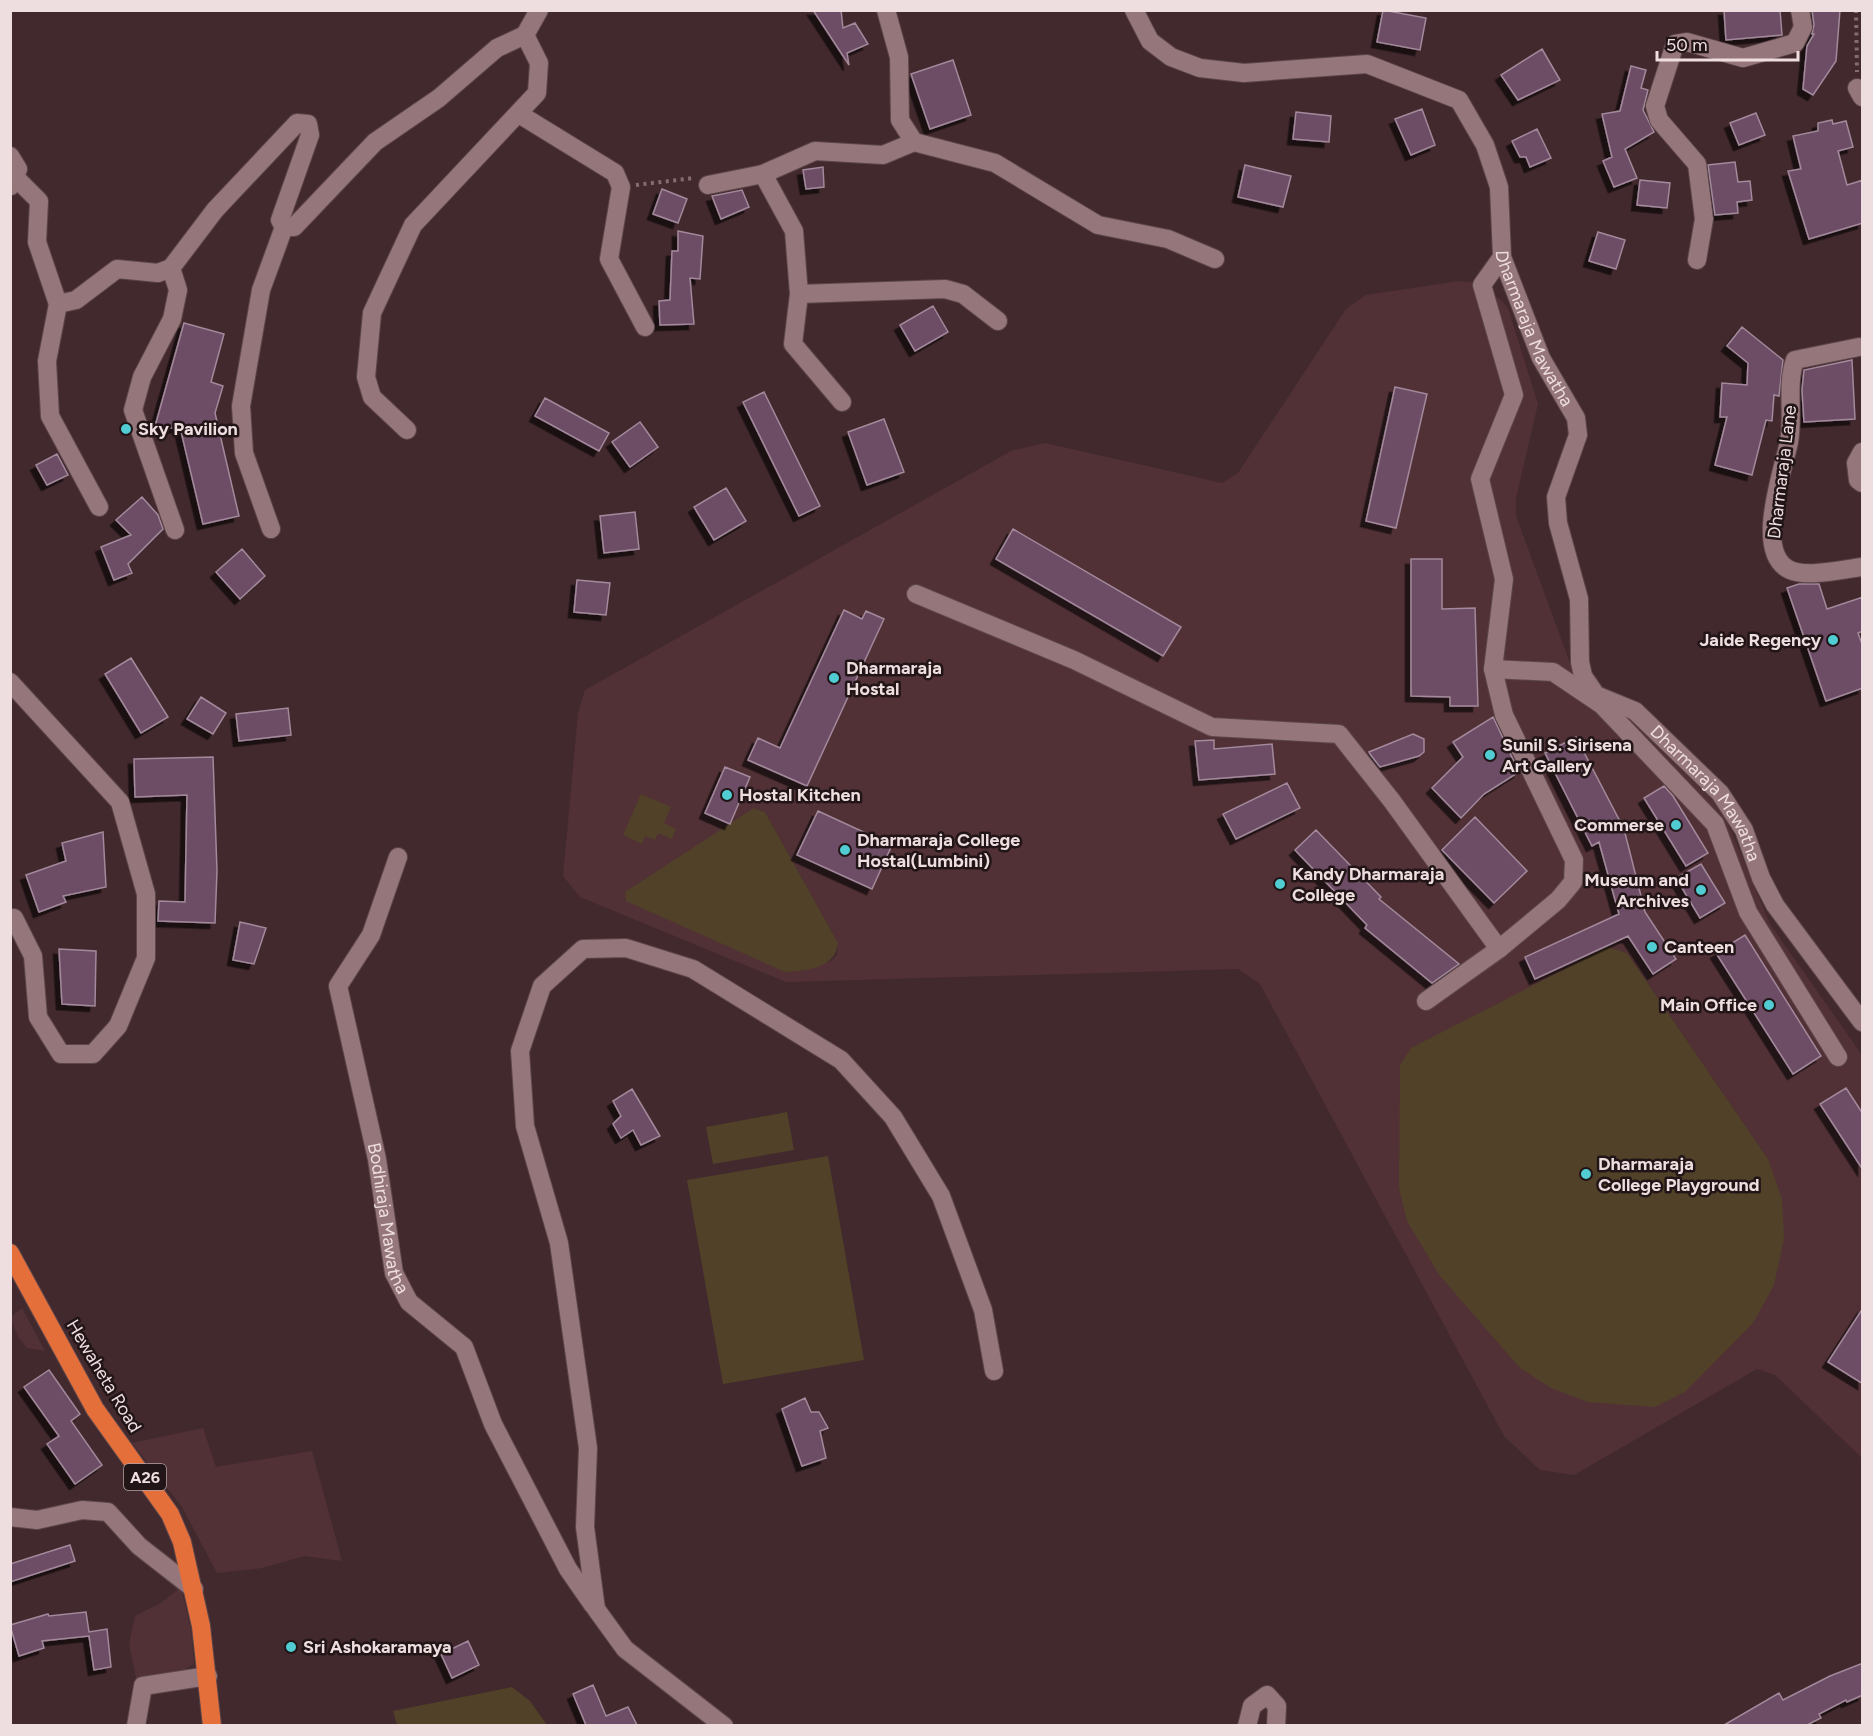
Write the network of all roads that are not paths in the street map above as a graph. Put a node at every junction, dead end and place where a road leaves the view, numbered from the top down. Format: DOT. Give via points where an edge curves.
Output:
graph roads {
  1 [pos="539,10"];
  2 [pos="886,10"];
  3 [pos="1134,10"];
  4 [pos="1800,10"];
  5 [pos="525,35"];
  6 [pos="519,114"];
  7 [pos="914,142"];
  8 [pos="10,156"];
  9 [pos="763,174"];
  10 [pos="706,181"];
  11 [pos="13,182"];
  12 [pos="284,227"];
  13 [pos="1502,257"];
  14 [pos="1215,259"];
  15 [pos="1697,261"];
  16 [pos="171,268"];
  17 [pos="799,294"];
  18 [pos="58,304"];
  19 [pos="998,321"];
  20 [pos="645,327"];
  21 [pos="1861,344"];
  22 [pos="842,402"];
  23 [pos="406,430"];
  24 [pos="1863,452"];
  25 [pos="1863,483"];
  26 [pos="99,507"];
  27 [pos="271,529"];
  28 [pos="175,530"];
  29 [pos="1863,567"];
  30 [pos="916,594"];
  31 [pos="1493,669"];
  32 [pos="10,682"];
  33 [pos="398,857"];
  34 [pos="10,920"];
  35 [pos="1499,949"];
  36 [pos="1426,1001"];
  37 [pos="1863,1022"];
  38 [pos="1838,1057"];
  39 [pos="10,1253"];
  40 [pos="994,1371"];
  41 [pos="10,1517"];
  42 [pos="194,1589"];
  43 [pos="596,1609"];
  44 [pos="208,1676"];
  45 [pos="136,1725"];
  46 [pos="212,1725"];
  47 [pos="723,1725"];
  48 [pos="1247,1725"];
  49 [pos="1276,1725"];
  1 -- 5 [label="street"];
  2 -- 7 [label="street" via="899,57 900,120"];
  3 -- 13 [label="street, Dharmaraja Mawatha" via="1150,41 1171,57 1200,68 1244,73 1367,63 1459,100 1485,145 1500,187"];
  4 -- 15 [label="street" via="1803,27 1795,43 1743,58 1687,42 1675,44 1670,53 1655,106 1659,120 1697,164 1704,219"];
  5 -- 6 [label="street" via="539,63 537,93"];
  5 -- 12 [label="street" via="497,48 439,98 375,142 309,214 294,227"];
  6 -- 20 [label="street" via="615,173 621,187 609,259"];
  6 -- 23 [label="street" via="413,225 372,313 366,377 372,397"];
  7 -- 9 [label="street" via="883,156 815,151"];
  7 -- 14 [label="street" via="995,163 1098,225 1168,238"];
  8 -- 11 [label="street" via="18,169"];
  9 -- 10 [label="street"];
  9 -- 17 [label="street" via="794,231"];
  11 -- 18 [label="street" via="39,201 37,242"];
  12 -- 16 [label="street" via="280,220 310,135 308,124 297,123 272,149 215,210"];
  12 -- 27 [label="street" via="261,290 241,406 244,453"];
  13 -- 31 [label="street" via="1482,285 1514,395 1480,479 1504,579"];
  13 -- 37 [label="street, Dharmaraja Mawatha" via="1541,358 1576,418 1578,435 1556,497 1558,523 1579,599 1583,676 1596,695 1635,711 1720,793 1744,830 1775,905"];
  16 -- 18 [label="street" via="159,273 117,269 76,300"];
  16 -- 28 [label="street" via="178,290 171,319 142,377 133,410"];
  17 -- 19 [label="street" via="945,289 963,294"];
  17 -- 22 [label="street" via="793,344"];
  18 -- 26 [label="street" via="47,361 50,416"];
  21 -- 29 [label="street, Dharmaraja Lane" via="1795,360 1790,438 1770,533 1773,554 1789,570 1815,573"];
  24 -- 25 [label="street" via="1856,463 1858,480"];
  30 -- 35 [label="street" via="1074,660 1212,727 1339,734"];
  31 -- 35 [label="street" via="1504,715 1574,860 1573,882 1558,900"];
  31 -- 38 [label="street" via="1553,672 1602,705 1715,824 1748,912"];
  32 -- 34 [label="street" via="120,802 146,894 146,958 118,1026 93,1054 61,1054 38,1017 33,956 14,918"];
  33 -- 43 [label="street, Bodhiraja Mawatha" via="370,935 338,987 377,1159 394,1273 409,1302 464,1347 493,1424 568,1569"];
  35 -- 36 [label="street"];
  39 -- 42 [label="highway, Hewaheta Road / A26" via="95,1409 170,1514"];
  40 -- 43 [label="street" via="983,1310 941,1196 893,1117 841,1060 693,969 626,948 583,949 542,986 520,1051 525,1126 559,1243 588,1448 585,1527"];
  41 -- 42 [label="street" via="37,1520 82,1510 108,1512 139,1546"];
  42 -- 44 [label="highway, Hewaheta Road / A26"];
  43 -- 47 [label="street, Bodhiraja Mawatha" via="625,1649"];
  44 -- 45 [label="street" via="143,1686"];
  44 -- 46 [label="highway, Hewaheta Road / A26"];
  48 -- 49 [label="street" via="1252,1706 1267,1695 1277,1706"];
}
